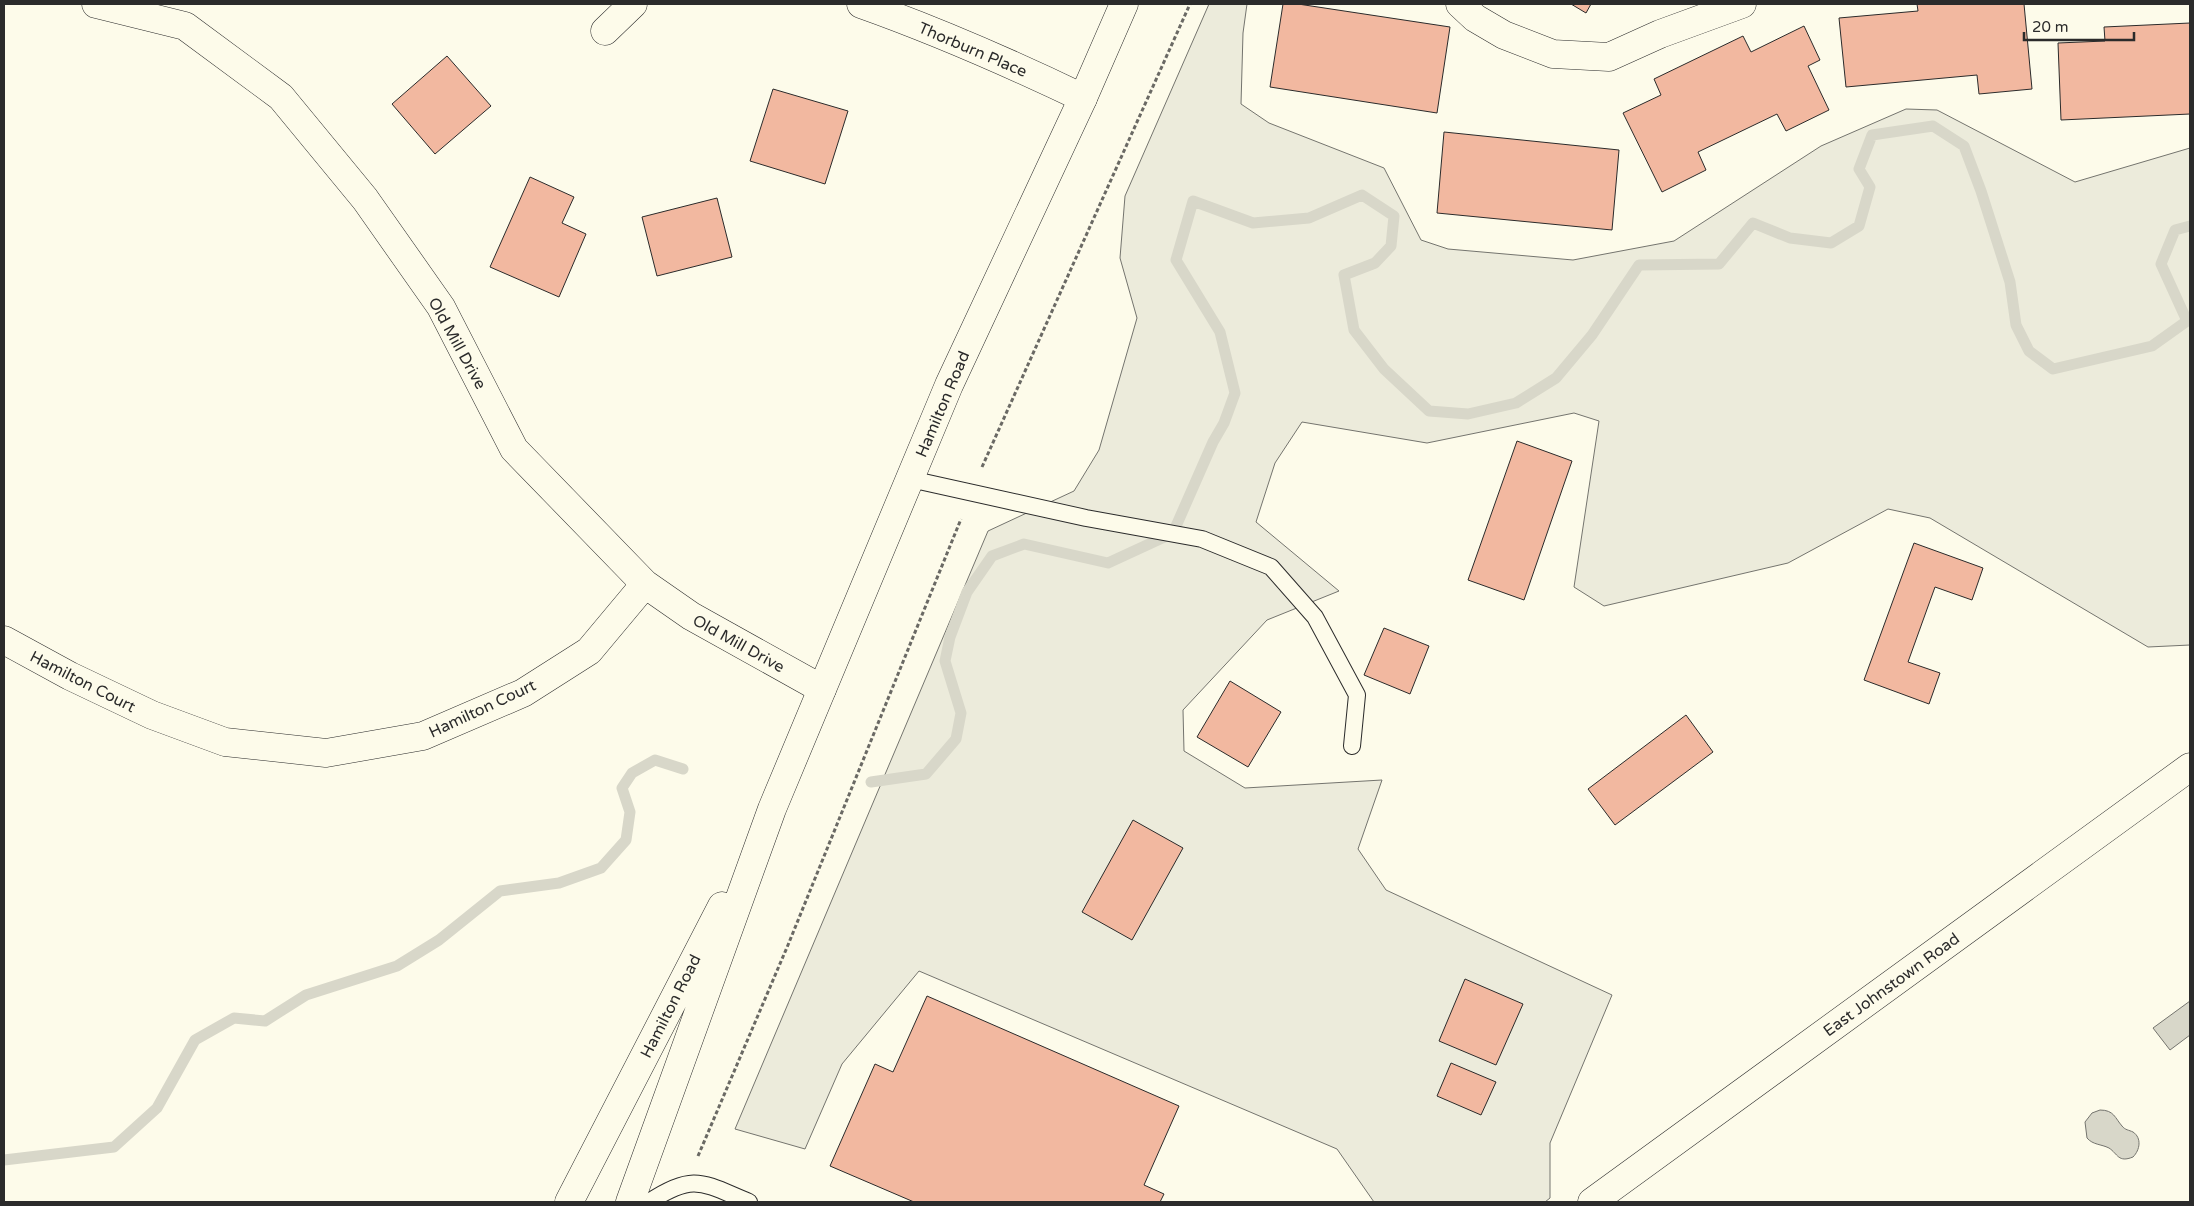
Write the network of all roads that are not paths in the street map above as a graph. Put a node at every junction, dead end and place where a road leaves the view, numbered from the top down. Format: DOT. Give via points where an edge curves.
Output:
graph roads {
  1 [pos="96,4"];
  2 [pos="633,4"];
  3 [pos="861,4"];
  4 [pos="1124,4"];
  5 [pos="1460,4"];
  6 [pos="1742,4"];
  7 [pos="605,31"];
  8 [pos="1083,98"];
  9 [pos="910,479"];
  10 [pos="645,584"];
  11 [pos="4,640"];
  12 [pos="822,689"];
  13 [pos="1352,746"];
  14 [pos="2190,767"];
  15 [pos="772,809"];
  16 [pos="569,1202"];
  17 [pos="630,1202"];
  18 [pos="649,1202"];
  19 [pos="749,1202"];
  20 [pos="1592,1202"];
  1 -- 10 [label="main road, Old Mill Drive" via="185,26 281,97 365,199 441,306 514,450"];
  2 -- 7 [label="main road"];
  3 -- 8 [label="main road, Thorburn Place" via="1010,64"];
  4 -- 8 [label="main road, Hamilton Road"];
  5 -- 6 [label="main road" via="1475,18 1504,35 1553,54 1609,58 1660,34"];
  8 -- 9 [label="main road, Hamilton Road" via="949,385"];
  9 -- 12 [label="main road, Hamilton Road"];
  9 -- 13 [label="lane" via="1086,518 1202,539 1272,566 1315,617 1357,695"];
  10 -- 11 [label="main road, Hamilton Court" via="590,651 523,693 424,736 326,753 225,742 152,715"];
  10 -- 12 [label="main road, Old Mill Drive" via="691,616"];
  12 -- 15 [label="main road, Hamilton Road"];
  14 -- 20 [label="main road, East Johnstown Road"];
  15 -- 16 [label="main road, Hamilton Road"];
  15 -- 17 [label="main road, Hamilton Road"];
  18 -- 19 [label="lane" via="686,1183 708,1185"];
}
